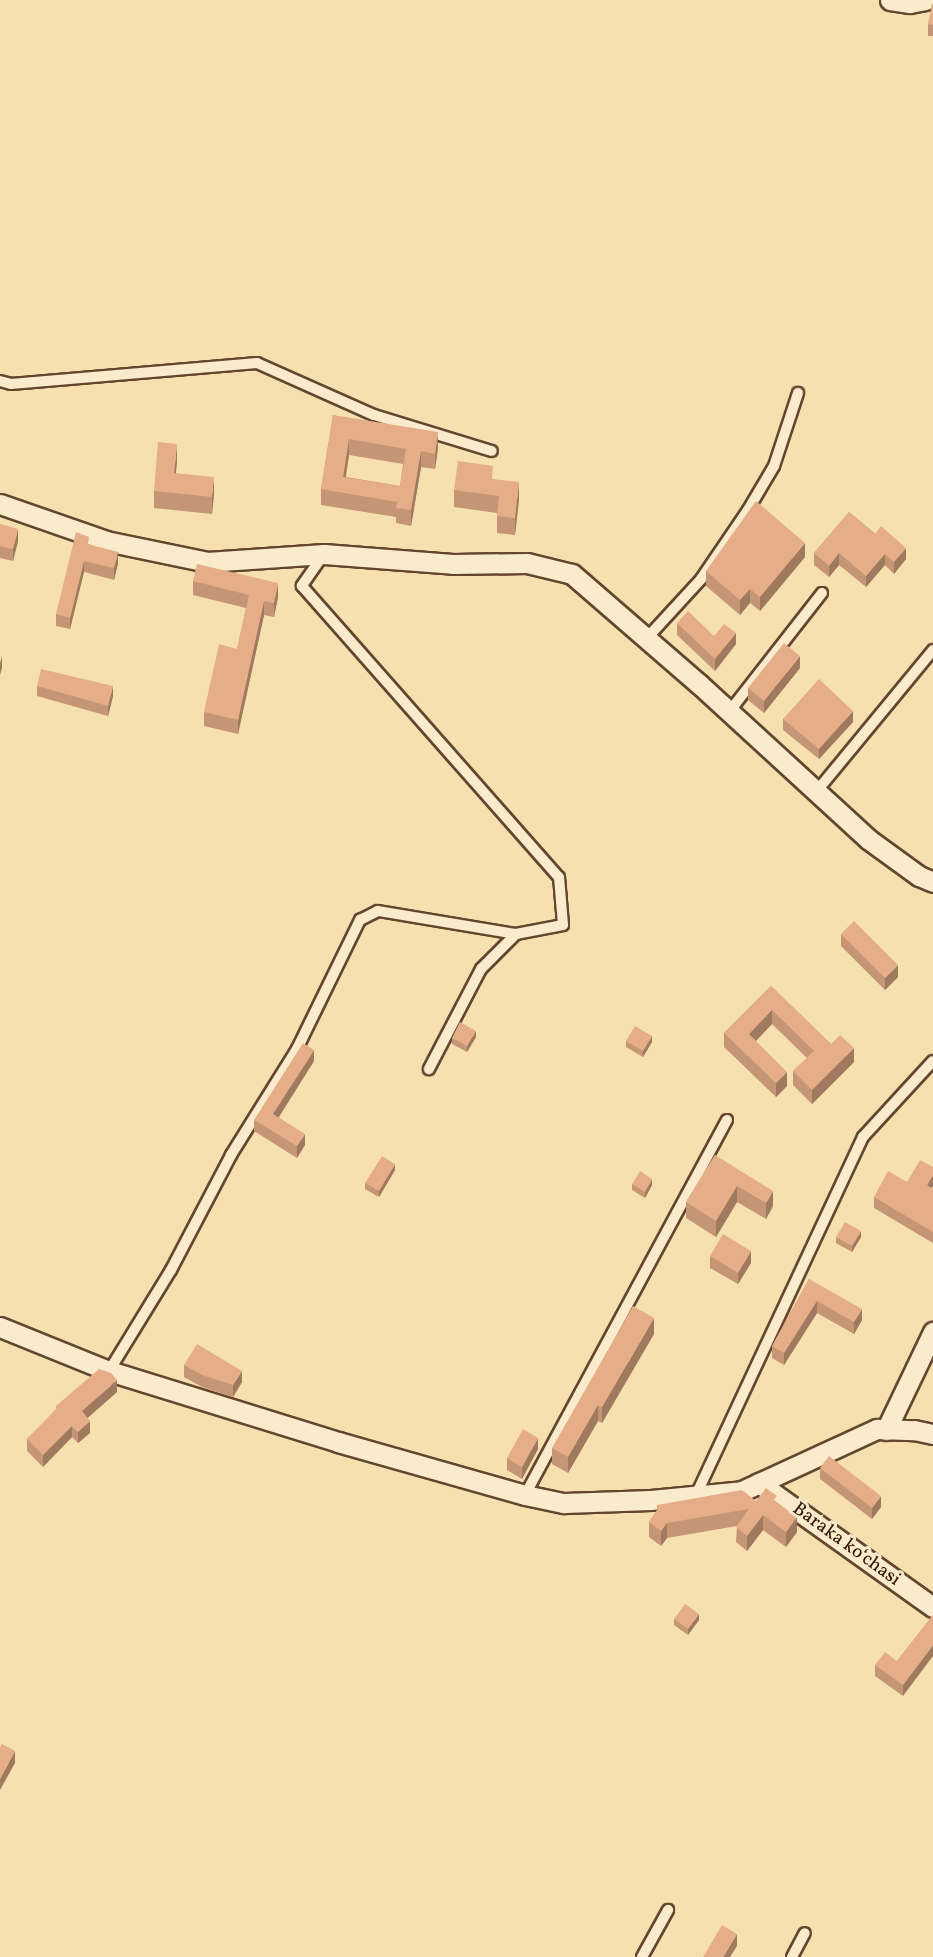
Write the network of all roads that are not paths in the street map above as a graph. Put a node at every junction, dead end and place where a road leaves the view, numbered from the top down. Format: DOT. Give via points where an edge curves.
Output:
graph roads {
  1 [pos="890,0"];
  2 [pos="925,0"];
  3 [pos="0,381"];
  4 [pos="798,393"];
  5 [pos="492,451"];
  6 [pos="0,504"];
  7 [pos="324,554"];
  8 [pos="822,593"];
  9 [pos="647,638"];
  10 [pos="933,650"];
  11 [pos="729,712"];
  12 [pos="816,792"];
  13 [pos="933,883"];
  14 [pos="516,934"];
  15 [pos="933,1061"];
  16 [pos="429,1069"];
  17 [pos="727,1120"];
  18 [pos="0,1327"];
  19 [pos="933,1332"];
  20 [pos="109,1371"];
  21 [pos="886,1430"];
  22 [pos="933,1434"];
  23 [pos="759,1483"];
  24 [pos="525,1495"];
  25 [pos="696,1496"];
  26 [pos="933,1607"];
  27 [pos="668,1910"];
  28 [pos="805,1933"];
  29 [pos="642,1957"];
  30 [pos="792,1957"];
  1 -- 2 [label="street"];
  3 -- 5 [label="lane" via="11,384 257,363 374,415"];
  4 -- 9 [label="lane" via="774,466 748,510 701,579"];
  6 -- 7 [label="street" via="106,541 207,562"];
  7 -- 9 [label="street" via="453,564 527,563 572,575"];
  7 -- 14 [label="lane" via="302,586 559,877 563,925"];
  8 -- 11 [label="lane"];
  9 -- 11 [label="street"];
  10 -- 12 [label="lane"];
  11 -- 12 [label="street"];
  12 -- 13 [label="street" via="868,839"];
  14 -- 16 [label="lane" via="481,970"];
  14 -- 20 [label="lane" via="378,911 360,920 297,1049 231,1155 171,1270"];
  15 -- 25 [label="lane" via="863,1137"];
  17 -- 24 [label="lane"];
  18 -- 20 [label="street"];
  19 -- 21 [label="street"];
  20 -- 24 [label="street"];
  21 -- 22 [label="street"];
  21 -- 23 [label="street" via="845,1442"];
  23 -- 25 [label="street" via="741,1491"];
  23 -- 26 [label="street, Baraka koʻchasi"];
  24 -- 25 [label="street" via="564,1503"];
  27 -- 29 [label="lane"];
  28 -- 30 [label="lane"];
}
